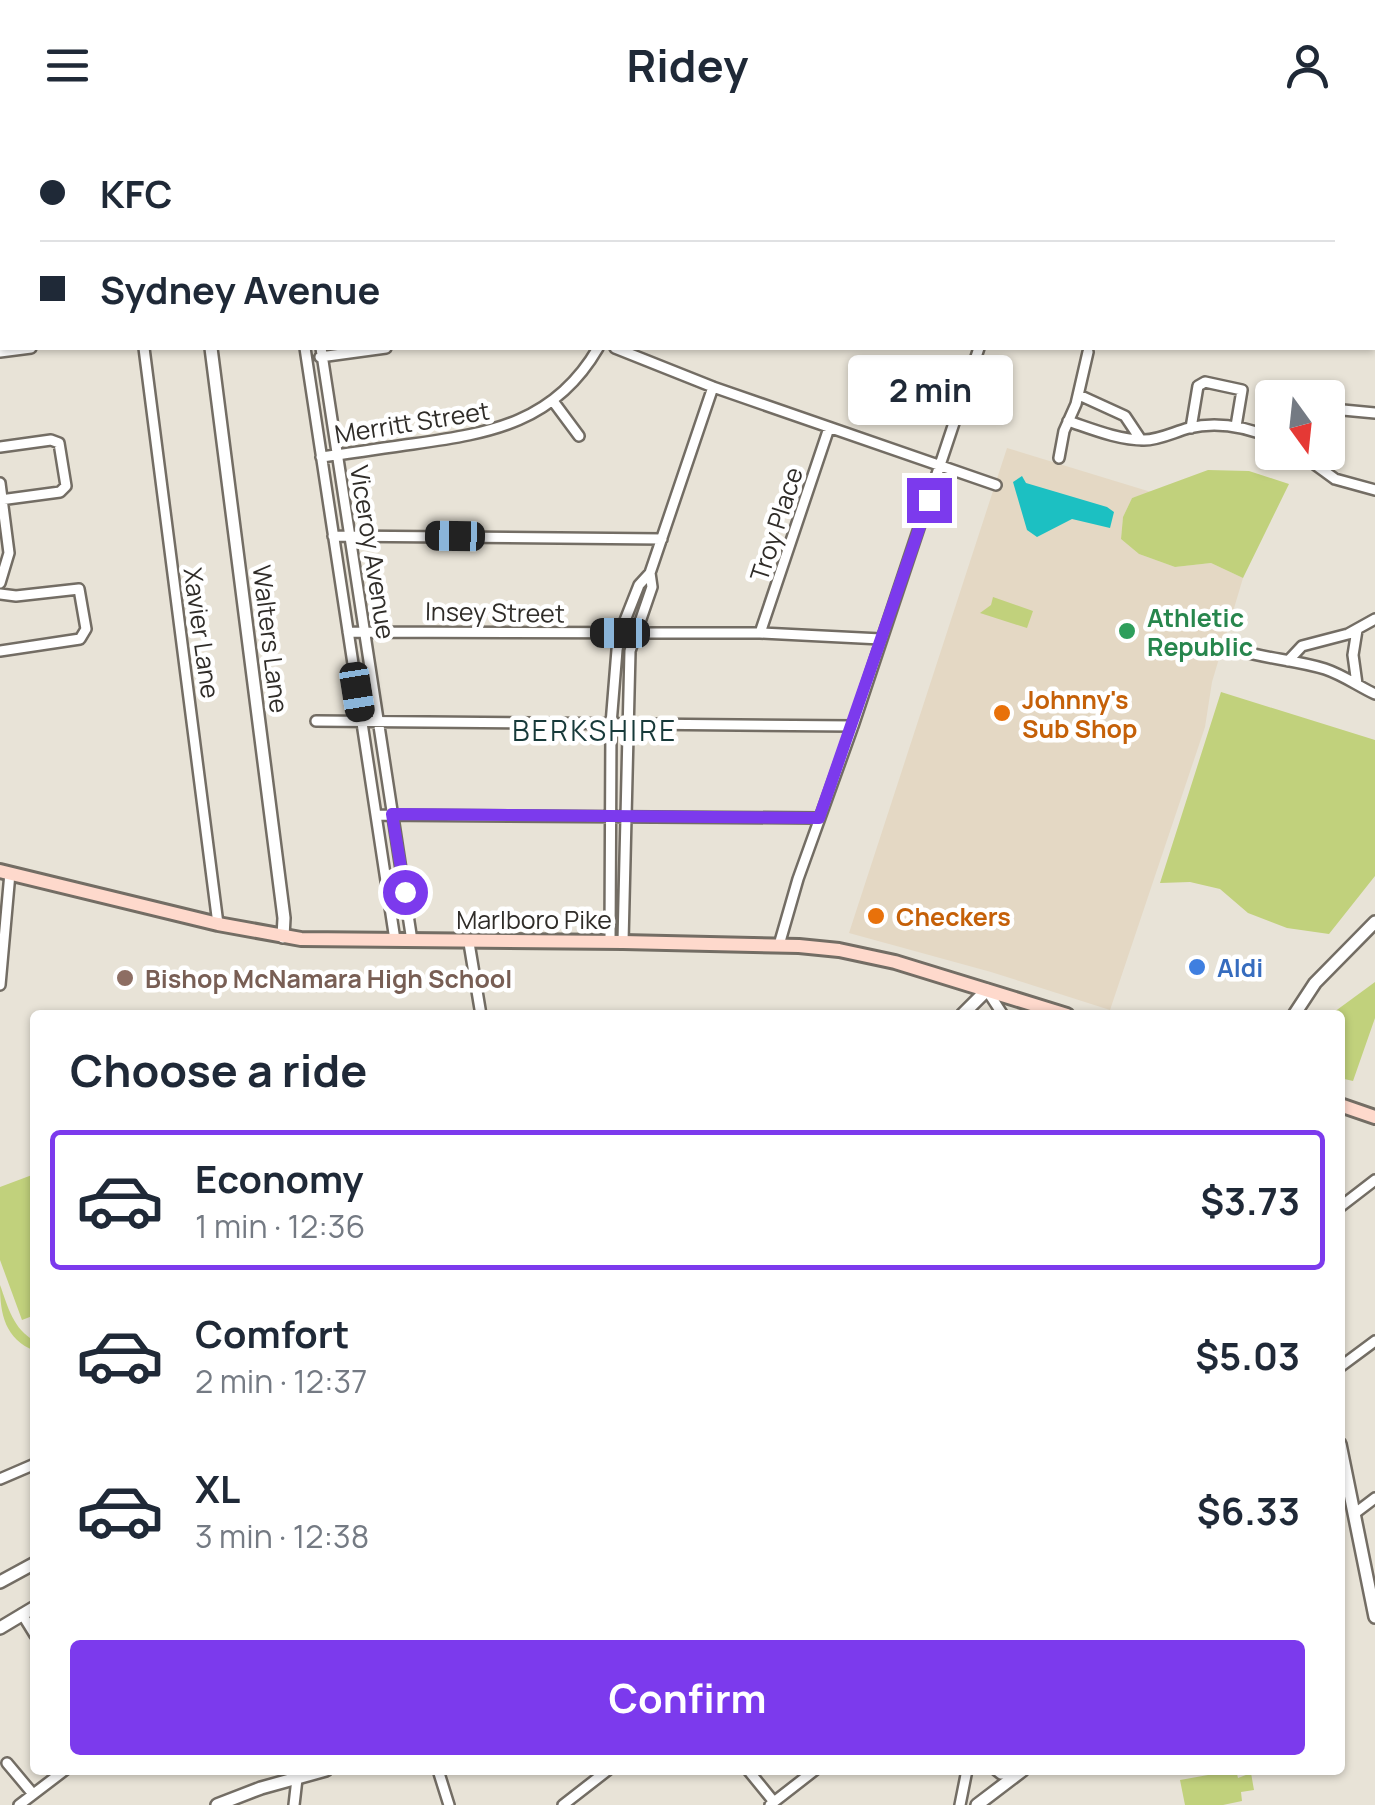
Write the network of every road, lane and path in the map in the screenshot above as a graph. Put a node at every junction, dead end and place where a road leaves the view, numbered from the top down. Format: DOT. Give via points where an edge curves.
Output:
graph roads {
  1 [pos="144,350"];
  2 [pos="211,350"];
  3 [pos="354,350"];
  4 [pos="596,350"];
  5 [pos="620,350"];
  6 [pos="979,350"];
  7 [pos="321,352"];
  8 [pos="1088,352"];
  9 [pos="306,353"];
  10 [pos="713,387"];
  11 [pos="1079,396"];
  12 [pos="553,402"];
  13 [pos="1345,410"];
  14 [pos="1375,413"];
  15 [pos="1068,421"];
  16 [pos="1236,426"];
  17 [pos="829,428"];
  18 [pos="1190,428"];
  19 [pos="1255,432"];
  20 [pos="579,436"];
  21 [pos="1141,440"];
  22 [pos="0,447"];
  23 [pos="338,455"];
  24 [pos="321,457"];
  25 [pos="1060,458"];
  26 [pos="941,466"];
  27 [pos="1323,470"];
  28 [pos="0,483"];
  29 [pos="996,485"];
  30 [pos="1375,490"];
  31 [pos="1,499"];
  32 [pos="350,534"];
  33 [pos="333,536"];
  34 [pos="662,539"];
  35 [pos="650,573"];
  36 [pos="0,583"];
  37 [pos="0,594"];
  38 [pos="1375,619"];
  39 [pos="1358,630"];
  40 [pos="365,631"];
  41 [pos="348,632"];
  42 [pos="620,633"];
  43 [pos="637,633"];
  44 [pos="760,633"];
  45 [pos="881,639"];
  46 [pos="1238,650"];
  47 [pos="0,652"];
  48 [pos="1288,661"];
  49 [pos="1357,684"];
  50 [pos="1375,694"];
  51 [pos="316,721"];
  52 [pos="362,722"];
  53 [pos="378,722"];
  54 [pos="611,724"];
  55 [pos="627,724"];
  56 [pos="853,726"];
  57 [pos="377,814"];
  58 [pos="392,814"];
  59 [pos="611,815"];
  60 [pos="626,815"];
  61 [pos="819,818"];
  62 [pos="5,872"];
  63 [pos="1375,922"];
  64 [pos="218,924"];
  65 [pos="283,937"];
  66 [pos="395,940"];
  67 [pos="412,941"];
  68 [pos="617,942"];
  69 [pos="470,943"];
  70 [pos="779,945"];
  71 [pos="0,985"];
  72 [pos="986,990"];
  73 [pos="479,1010"];
  74 [pos="967,1010"];
  75 [pos="999,1010"];
  76 [pos="1051,1010"];
  77 [pos="1297,1010"];
  78 [pos="1345,1107"];
  79 [pos="1375,1117"];
  80 [pos="1374,1181"];
  81 [pos="1345,1203"];
  82 [pos="1375,1340"];
  83 [pos="1345,1362"];
  84 [pos="30,1466"];
  85 [pos="1345,1469"];
  86 [pos="0,1479"];
  87 [pos="1375,1498"];
  88 [pos="1354,1514"];
  89 [pos="1345,1521"];
  90 [pos="30,1566"];
  91 [pos="0,1582"];
  92 [pos="30,1609"];
  93 [pos="22,1614"];
  94 [pos="1375,1617"];
  95 [pos="30,1626"];
  96 [pos="0,1628"];
  97 [pos="7,1763"];
  98 [pos="58,1775"];
  99 [pos="294,1775"];
  100 [pos="297,1775"];
  101 [pos="440,1775"];
  102 [pos="601,1775"];
  103 [pos="752,1775"];
  104 [pos="809,1775"];
  105 [pos="966,1775"];
  106 [pos="1016,1775"];
  107 [pos="32,1794"];
  108 [pos="772,1804"];
  109 [pos="20,1805"];
  110 [pos="217,1805"];
  111 [pos="294,1805"];
  112 [pos="450,1805"];
  113 [pos="562,1805"];
  114 [pos="960,1805"];
  115 [pos="977,1805"];
  1 -- 64 [label="street, Xavier Lane"];
  2 -- 65 [label="street, Walters Lane"];
  3 -- 7 [label="street"];
  4 -- 12 [label="street, Merritt Street"];
  5 -- 10 [label="street"];
  6 -- 26 [label="street"];
  7 -- 9 [label="street"];
  7 -- 23 [label="street, Viceroy Avenue"];
  8 -- 11 [label="street"];
  9 -- 24 [label="street, Viceroy Avenue"];
  10 -- 17 [label="street"];
  10 -- 34 [label="street"];
  11 -- 15 [label="street"];
  11 -- 21 [label="street" via="1125,416"];
  12 -- 20 [label="street"];
  12 -- 23 [label="street, Merritt Street" via="495,430"];
  13 -- 14 [label="street"];
  15 -- 21 [label="street"];
  15 -- 25 [label="street"];
  16 -- 18 [label="street"];
  16 -- 18 [label="street" via="1242,390 1205,382 1198,386"];
  16 -- 19 [label="street"];
  17 -- 26 [label="street"];
  17 -- 44 [label="street, Troy Place"];
  18 -- 21 [label="street"];
  22 -- 31 [label="street" via="60,442 66,486"];
  23 -- 24 [label="street, Merritt Street"];
  23 -- 32 [label="street, Viceroy Avenue"];
  24 -- 33 [label="street, Viceroy Avenue"];
  26 -- 29 [label="street"];
  26 -- 45 [label="street"];
  27 -- 30 [label="street"];
  28 -- 31 [label="street"];
  31 -- 36 [label="street" via="9,553"];
  32 -- 33 [label="street"];
  32 -- 34 [label="street"];
  32 -- 40 [label="street, Viceroy Avenue"];
  33 -- 41 [label="street, Viceroy Avenue"];
  34 -- 35 [label="street"];
  35 -- 42 [label="street"];
  35 -- 43 [label="street"];
  37 -- 47 [label="street" via="80,588 86,629 80,639"];
  38 -- 39 [label="street"];
  39 -- 48 [label="street" via="1302,646"];
  39 -- 49 [label="street"];
  40 -- 41 [label="street, Insey Street"];
  40 -- 42 [label="street, Insey Street"];
  40 -- 53 [label="street, Viceroy Avenue"];
  41 -- 52 [label="street, Viceroy Avenue"];
  42 -- 43 [label="street, Insey Street"];
  42 -- 54 [label="street"];
  43 -- 44 [label="street, Insey Street"];
  43 -- 55 [label="street"];
  44 -- 45 [label="street, Insey Street"];
  45 -- 56 [label="street"];
  46 -- 48 [label="street"];
  48 -- 49 [label="street"];
  49 -- 50 [label="street"];
  51 -- 52 [label="street"];
  52 -- 53 [label="street"];
  52 -- 57 [label="street, Viceroy Avenue"];
  53 -- 54 [label="street"];
  53 -- 58 [label="street, Viceroy Avenue"];
  54 -- 55 [label="street"];
  54 -- 59 [label="street"];
  55 -- 56 [label="street"];
  55 -- 60 [label="street"];
  56 -- 61 [label="street"];
  57 -- 58 [label="street"];
  57 -- 66 [label="street, Viceroy Avenue"];
  58 -- 59 [label="street"];
  58 -- 67 [label="street, Viceroy Avenue"];
  59 -- 60 [label="street"];
  59 -- 68 [label="street"];
  60 -- 61 [label="street"];
  60 -- 68 [label="street"];
  61 -- 70 [label="street"];
  62 -- 64 [label="main road, Marlboro Pike"];
  62 -- 71 [label="street"];
  63 -- 77 [label="street"];
  64 -- 65 [label="main road, Marlboro Pike"];
  65 -- 66 [label="main road, Marlboro Pike"];
  66 -- 67 [label="main road, Marlboro Pike"];
  67 -- 69 [label="main road, Marlboro Pike"];
  68 -- 69 [label="main road, Marlboro Pike"];
  68 -- 70 [label="main road, Marlboro Pike"];
  69 -- 73 [label="street"];
  70 -- 72 [label="main road, Marlboro Pike" via="872,957"];
  72 -- 74 [label="street"];
  72 -- 75 [label="street"];
  72 -- 76 [label="main road, Marlboro Pike"];
  78 -- 79 [label="main road"];
  80 -- 81 [label="street"];
  82 -- 83 [label="street"];
  84 -- 86 [label="street"];
  85 -- 88 [label="street"];
  87 -- 88 [label="street"];
  88 -- 89 [label="street"];
  88 -- 94 [label="street"];
  90 -- 91 [label="street"];
  92 -- 93 [label="street"];
  93 -- 95 [label="street"];
  93 -- 96 [label="street"];
  97 -- 107 [label="street"];
  98 -- 107 [label="street"];
  99 -- 110 [label="street"];
  100 -- 111 [label="street"];
  101 -- 112 [label="street"];
  102 -- 113 [label="street"];
  103 -- 108 [label="street"];
  104 -- 108 [label="street"];
  105 -- 114 [label="street"];
  106 -- 115 [label="street"];
  107 -- 109 [label="street"];
}
